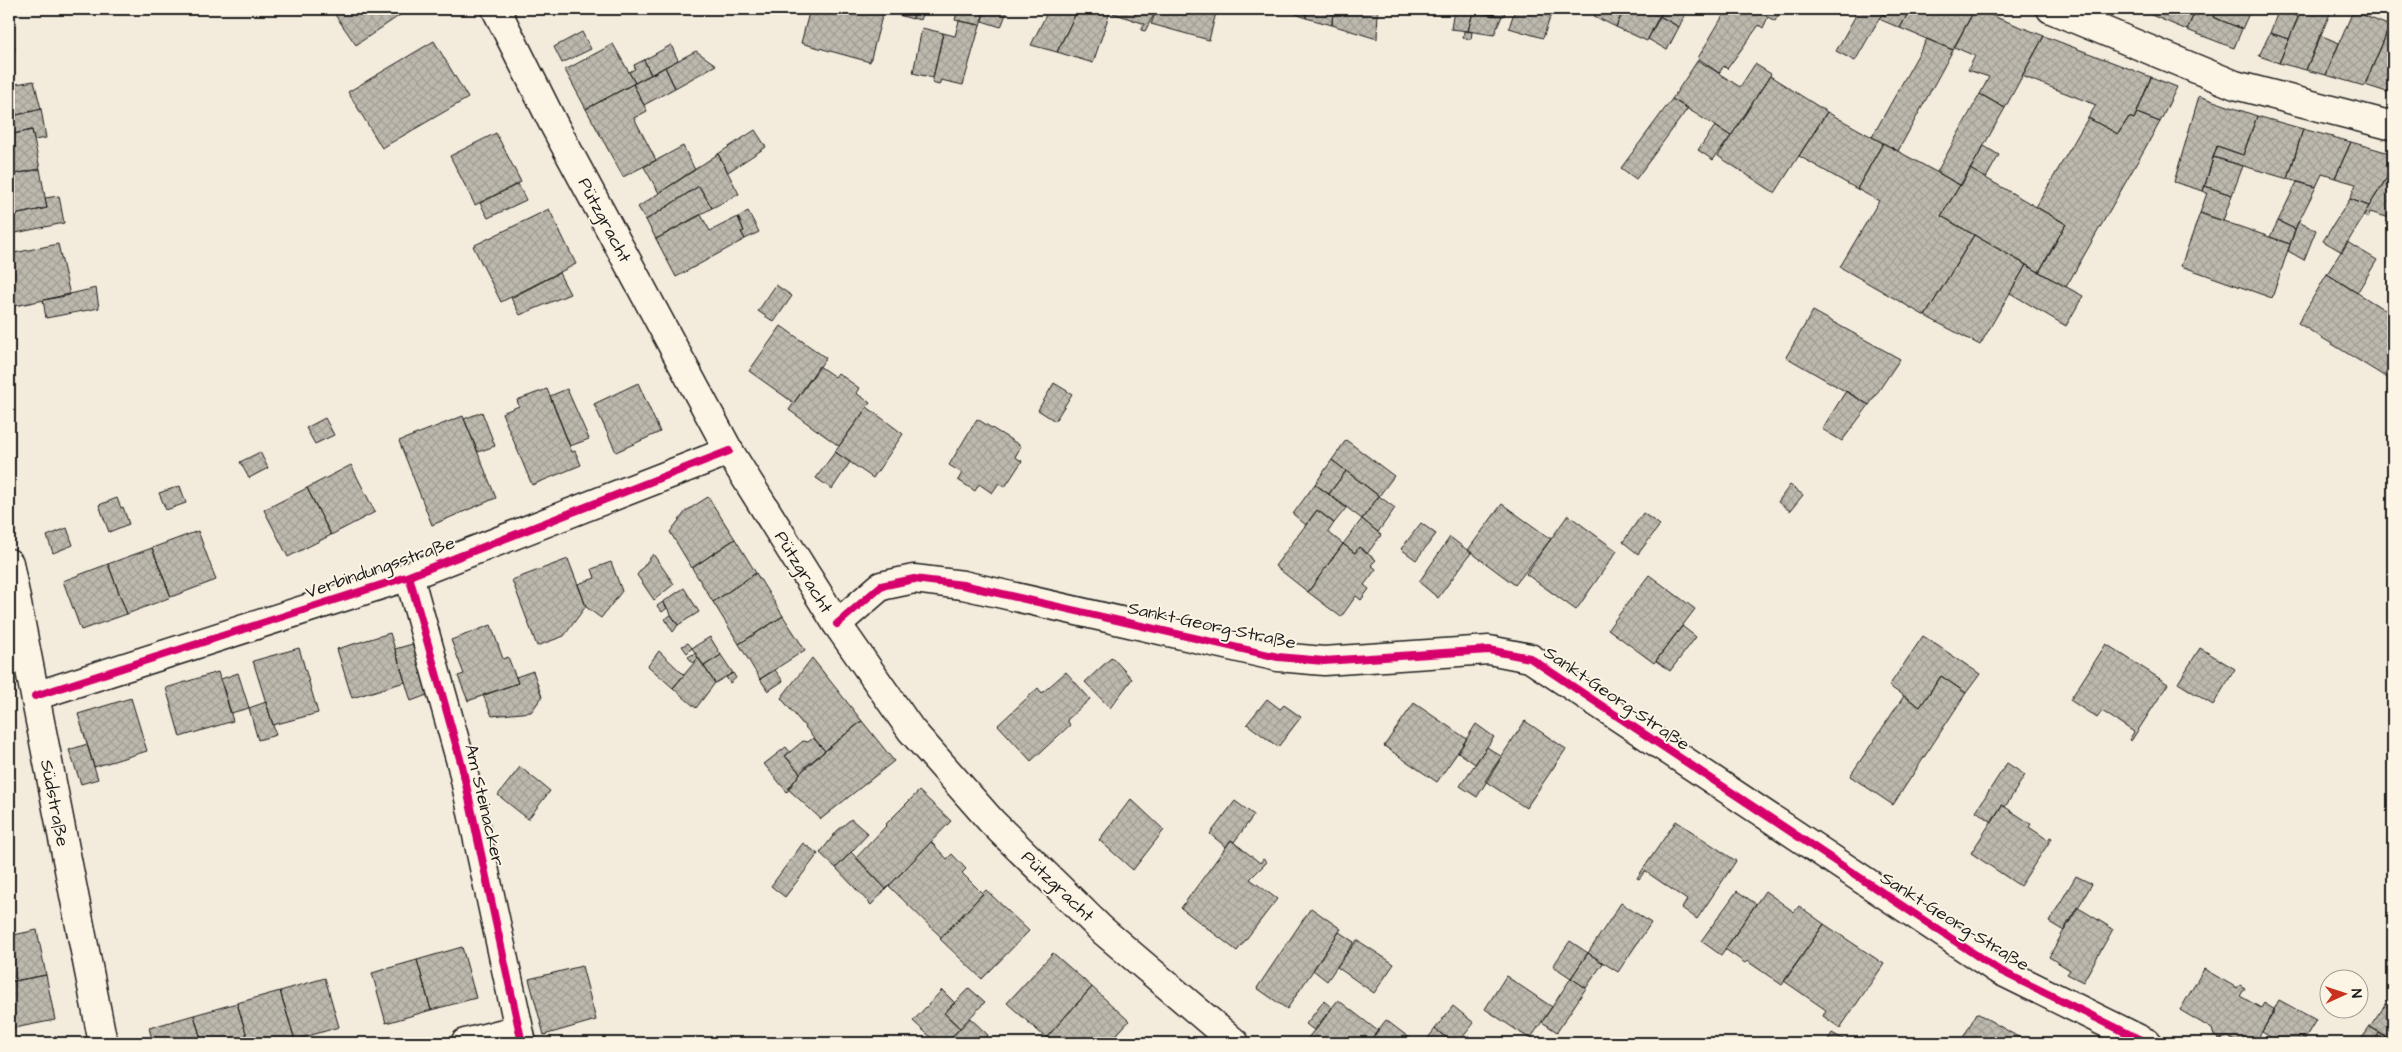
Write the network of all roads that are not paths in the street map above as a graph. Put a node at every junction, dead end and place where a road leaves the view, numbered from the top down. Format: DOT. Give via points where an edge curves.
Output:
graph roads {
  1 [pos="496,9"];
  2 [pos="2051,9"];
  3 [pos="2393,126"];
  4 [pos="729,451"];
  5 [pos="9,563"];
  6 [pos="409,576"];
  7 [pos="837,624"];
  8 [pos="35,696"];
  9 [pos="520,1036"];
  10 [pos="103,1043"];
  11 [pos="465,1043"];
  12 [pos="1235,1043"];
  13 [pos="2146,1043"];
  1 -- 4 [label="street, Pützgracht"];
  2 -- 3 [label="street" via="2235,85"];
  4 -- 6 [label="street, Verbindungsstraße"];
  4 -- 7 [label="street, Pützgracht"];
  5 -- 8 [label="street, Südstraße"];
  6 -- 8 [label="street, Verbindungsstraße"];
  6 -- 9 [label="street, Am Steinacker" via="462,766"];
  7 -- 12 [label="street, Pützgracht" via="912,730 992,822 1101,929"];
  7 -- 13 [label="street, Sankt-Georg-Straße" via="881,586 914,579 963,585 1278,657 1324,661 1489,650 1530,658 1997,969"];
  8 -- 10 [label="street, Südstraße"];
  9 -- 11 [label="street"];
}
